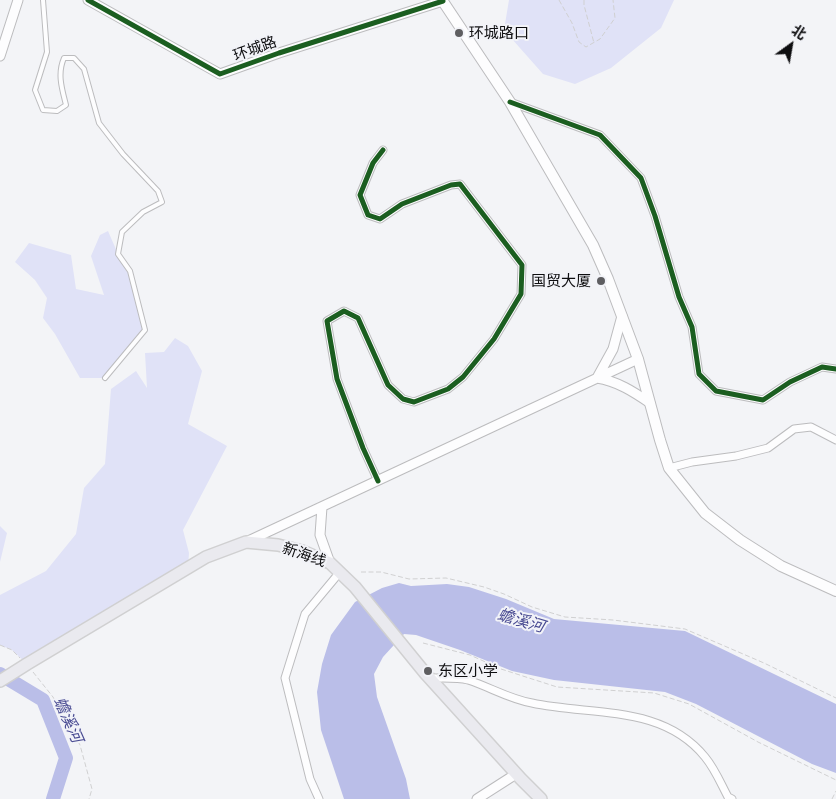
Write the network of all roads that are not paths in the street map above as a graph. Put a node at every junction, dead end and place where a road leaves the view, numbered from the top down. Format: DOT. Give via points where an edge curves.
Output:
graph roads {
  1 [pos="18,0"];
  2 [pos="43,0"];
  3 [pos="88,0"];
  4 [pos="442,1"];
  5 [pos="0,56"];
  6 [pos="510,102"];
  7 [pos="382,150"];
  8 [pos="622,316"];
  9 [pos="638,359"];
  10 [pos="836,369"];
  11 [pos="105,378"];
  12 [pos="597,378"];
  13 [pos="650,403"];
  14 [pos="836,440"];
  15 [pos="670,468"];
  16 [pos="378,480"];
  17 [pos="322,507"];
  18 [pos="246,542"];
  19 [pos="330,563"];
  20 [pos="340,572"];
  21 [pos="836,592"];
  22 [pos="430,678"];
  23 [pos="0,681"];
  24 [pos="516,774"];
  25 [pos="729,798"];
  26 [pos="319,799"];
  27 [pos="477,799"];
  28 [pos="541,799"];
  1 -- 5 [label="street"];
  2 -- 11 [label="lane" via="47,52 35,90 43,110 57,111 66,105 60,80 61,65 64,58 74,58 84,70 99,123 158,191 162,202 143,212 122,232 118,254 130,271 145,330"];
  3 -- 4 [label="street, 环城路" via="220,74"];
  4 -- 6 [label="main road"];
  6 -- 8 [label="main road" via="593,245"];
  6 -- 10 [label="street" via="600,135 641,178 656,216 679,297 692,327 699,374 716,391 763,400 790,382 822,367"];
  7 -- 16 [label="street" via="372,163 360,195 368,214 380,220 402,204 460,184 522,265 521,294 494,339 463,377 448,389 414,402 403,399 388,385 358,318 344,311 327,322 337,379"];
  8 -- 9 [label="main road"];
  8 -- 12 [label="street" via="613,349"];
  9 -- 12 [label="street"];
  9 -- 13 [label="main road"];
  12 -- 13 [label="street" via="633,392"];
  12 -- 16 [label="street"];
  13 -- 15 [label="main road"];
  14 -- 15 [label="street" via="811,427 794,429 768,448"];
  15 -- 21 [label="main road" via="704,513 740,540 781,566"];
  16 -- 17 [label="street"];
  17 -- 18 [label="street"];
  17 -- 19 [label="street" via="320,535"];
  18 -- 19 [label="main road, 新海线" via="302,551"];
  18 -- 23 [label="main road, 新海线" via="206,557"];
  19 -- 20 [label="main road, 新海线"];
  20 -- 22 [label="main road, 新海线"];
  20 -- 26 [label="street" via="304,614 285,678 310,779"];
  22 -- 24 [label="main road, 新海线"];
  22 -- 25 [label="street" via="466,680 517,700 556,709 632,716 659,723 684,738 705,757"];
  24 -- 27 [label="street"];
  24 -- 28 [label="main road, 新海线"];
}
